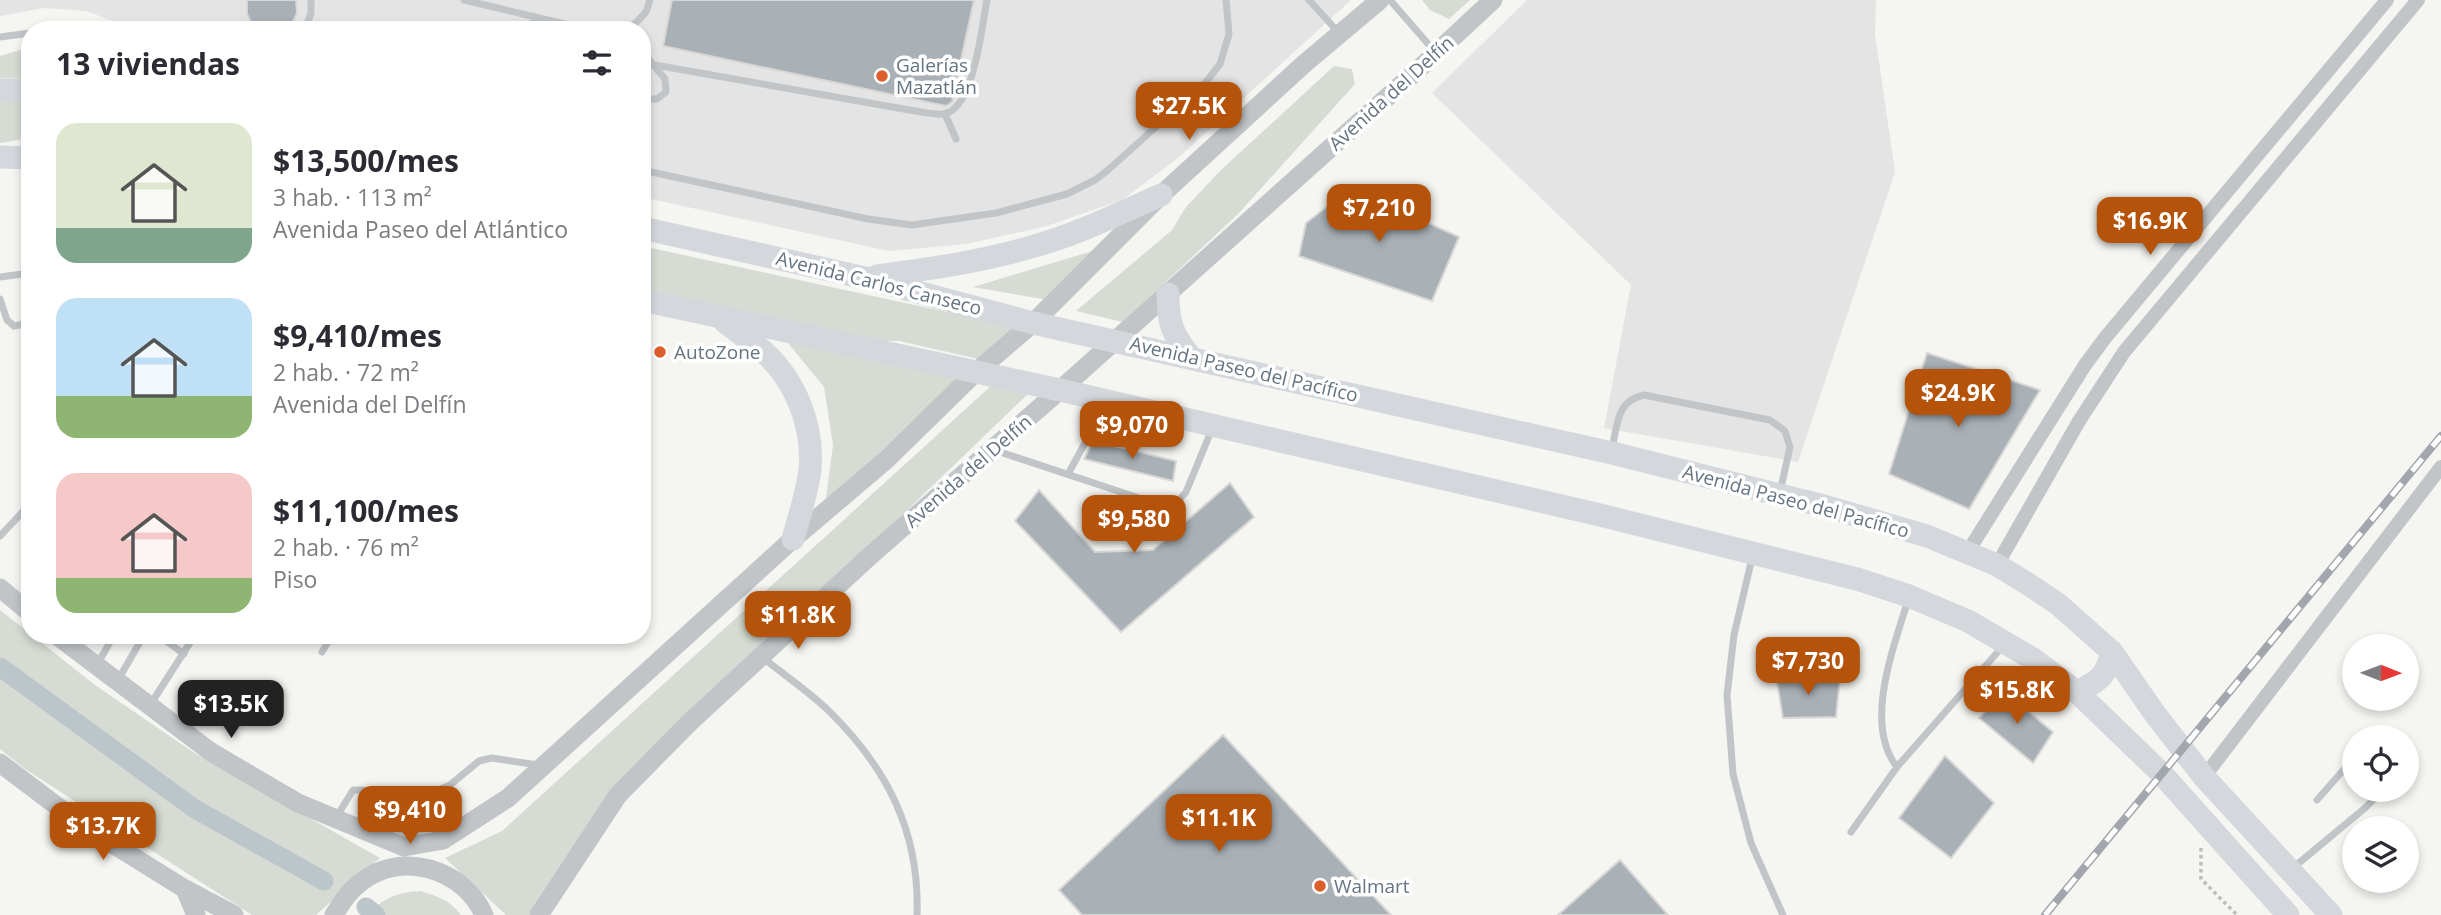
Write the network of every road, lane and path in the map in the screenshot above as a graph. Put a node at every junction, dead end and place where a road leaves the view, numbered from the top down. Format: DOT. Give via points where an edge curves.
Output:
graph roads {
  1 [pos="311,0"];
  2 [pos="464,0"];
  3 [pos="650,0"];
  4 [pos="987,0"];
  5 [pos="1226,0"];
  6 [pos="1309,0"];
  7 [pos="1380,0"];
  8 [pos="1390,0"];
  9 [pos="1493,0"];
  10 [pos="2387,0"];
  11 [pos="2418,0"];
  12 [pos="533,16"];
  13 [pos="308,21"];
  14 [pos="532,21"];
  15 [pos="549,21"];
  16 [pos="638,21"];
  17 [pos="21,34"];
  18 [pos="1340,34"];
  19 [pos="0,37"];
  20 [pos="1436,53"];
  21 [pos="651,61"];
  22 [pos="655,65"];
  23 [pos="2325,74"];
  24 [pos="2343,89"];
  25 [pos="0,90"];
  26 [pos="21,91"];
  27 [pos="651,99"];
  28 [pos="945,114"];
  29 [pos="956,139"];
  30 [pos="0,158"];
  31 [pos="21,158"];
  32 [pos="651,172"];
  33 [pos="1161,195"];
  34 [pos="651,230"];
  35 [pos="21,274"];
  36 [pos="0,277"];
  37 [pos="865,278"];
  38 [pos="1168,294"];
  39 [pos="0,299"];
  40 [pos="651,302"];
  41 [pos="719,318"];
  42 [pos="1033,323"];
  43 [pos="21,325"];
  44 [pos="1115,339"];
  45 [pos="1190,356"];
  46 [pos="976,372"];
  47 [pos="1060,390"];
  48 [pos="1108,401"];
  49 [pos="1214,426"];
  50 [pos="993,449"];
  51 [pos="1612,453"];
  52 [pos="2441,467"];
  53 [pos="1068,474"];
  54 [pos="1780,495"];
  55 [pos="21,514"];
  56 [pos="0,536"];
  57 [pos="793,539"];
  58 [pos="1967,553"];
  59 [pos="1754,554"];
  60 [pos="1997,565"];
  61 [pos="0,588"];
  62 [pos="1909,596"];
  63 [pos="21,606"];
  64 [pos="2006,643"];
  65 [pos="68,644"];
  66 [pos="109,644"];
  67 [pos="140,644"];
  68 [pos="170,644"];
  69 [pos="190,644"];
  70 [pos="327,644"];
  71 [pos="322,652"];
  72 [pos="2112,652"];
  73 [pos="184,654"];
  74 [pos="762,657"];
  75 [pos="96,666"];
  76 [pos="117,681"];
  77 [pos="2077,692"];
  78 [pos="149,706"];
  79 [pos="0,763"];
  80 [pos="542,766"];
  81 [pos="1897,767"];
  82 [pos="2342,772"];
  83 [pos="2204,777"];
  84 [pos="2317,800"];
  85 [pos="2371,802"];
  86 [pos="336,818"];
  87 [pos="1852,832"];
  88 [pos="406,856"];
  89 [pos="2290,870"];
  90 [pos="185,889"];
  91 [pos="196,915"];
  92 [pos="234,915"];
  93 [pos="334,915"];
  94 [pos="484,915"];
  95 [pos="539,915"];
  96 [pos="917,915"];
  97 [pos="1783,915"];
  98 [pos="2288,915"];
  99 [pos="2331,915"];
  1 -- 13 [label="lane"];
  2 -- 12 [label="lane"];
  3 -- 16 [label="lane"];
  4 -- 28 [label="lane" via="969,88 960,104"];
  5 -- 32 [label="lane" via="1229,34 1220,64 1206,82 1108,170 1067,194 996,213 912,225"];
  6 -- 18 [label="lane"];
  7 -- 18 [label="street"];
  8 -- 20 [label="lane"];
  9 -- 20 [label="street, Avenida del Delfín"];
  10 -- 23 [label="street"];
  11 -- 24 [label="street"];
  12 -- 14 [label="lane"];
  12 -- 15 [label="lane"];
  17 -- 19 [label="lane"];
  18 -- 33 [label="street"];
  20 -- 38 [label="street, Avenida del Delfín"];
  21 -- 22 [label="lane"];
  22 -- 27 [label="lane" via="665,79 666,92"];
  22 -- 28 [label="lane"];
  23 -- 24 [label="street"];
  23 -- 58 [label="street" via="2105,338"];
  24 -- 60 [label="street" via="2124,352"];
  25 -- 26 [label="main road"];
  28 -- 29 [label="lane"];
  30 -- 31 [label="main road"];
  33 -- 37 [label="main road" via="1033,247 970,263"];
  33 -- 42 [label="street"];
  34 -- 37 [label="main road, Avenida Carlos Canseco"];
  35 -- 36 [label="lane"];
  37 -- 42 [label="main road, Avenida Carlos Canseco"];
  38 -- 44 [label="street, Avenida del Delfín"];
  38 -- 45 [label="main road" via="1175,338"];
  39 -- 43 [label="lane" via="7,320"];
  40 -- 41 [label="main road"];
  41 -- 46 [label="main road"];
  41 -- 57 [label="main road" via="764,352 803,410 810,470"];
  42 -- 44 [label="main road, Avenida Carlos Canseco"];
  42 -- 46 [label="street"];
  44 -- 45 [label="main road, Avenida Paseo del Pacífico"];
  44 -- 47 [label="street, Avenida del Delfín"];
  45 -- 51 [label="main road, Avenida Paseo del Pacífico"];
  46 -- 47 [label="main road"];
  46 -- 57 [label="street" via="886,460"];
  47 -- 48 [label="main road"];
  47 -- 50 [label="street, Avenida del Delfín"];
  48 -- 49 [label="main road"];
  48 -- 53 [label="lane"];
  49 -- 53 [label="lane" via="1186,492 1176,503 1160,505"];
  49 -- 59 [label="main road"];
  50 -- 53 [label="lane"];
  50 -- 74 [label="street, Avenida del Delfín"];
  51 -- 54 [label="main road, Avenida Paseo del Pacífico"];
  51 -- 54 [label="lane" via="1622,408 1631,398 1644,395 1770,420 1785,431 1790,447"];
  52 -- 83 [label="street"];
  54 -- 58 [label="main road, Avenida Paseo del Pacífico" via="1927,536"];
  55 -- 56 [label="lane"];
  57 -- 80 [label="street"];
  58 -- 60 [label="main road, Avenida Paseo del Pacífico"];
  59 -- 62 [label="main road"];
  59 -- 97 [label="lane" via="1734,635 1727,695 1733,774 1751,843"];
  60 -- 72 [label="main road, Avenida Paseo del Pacífico" via="2058,604"];
  61 -- 63 [label="street"];
  62 -- 64 [label="main road"];
  62 -- 81 [label="lane" via="1882,706 1883,741"];
  64 -- 77 [label="main road"];
  64 -- 81 [label="lane"];
  65 -- 75 [label="street"];
  66 -- 75 [label="lane"];
  67 -- 76 [label="lane"];
  68 -- 73 [label="lane"];
  69 -- 73 [label="lane"];
  70 -- 71 [label="lane"];
  72 -- 77 [label="main road" via="2101,678"];
  72 -- 83 [label="main road, Avenida Paseo del Pacífico"];
  73 -- 78 [label="lane"];
  74 -- 95 [label="street, Avenida del Delfín" via="618,795"];
  74 -- 96 [label="lane" via="827,709 887,782 906,828 918,887"];
  75 -- 76 [label="street"];
  76 -- 78 [label="street"];
  77 -- 98 [label="main road" via="2167,780"];
  78 -- 86 [label="street" via="211,751 298,803"];
  79 -- 90 [label="street" via="82,825"];
  80 -- 86 [label="lane" via="492,758 478,761 450,785 396,799 353,790"];
  80 -- 88 [label="street" via="508,798 443,840"];
  81 -- 87 [label="lane"];
  82 -- 84 [label="lane"];
  83 -- 89 [label="main road, Avenida Paseo del Pacífico"];
  85 -- 89 [label="lane"];
  86 -- 88 [label="street"];
  88 -- 93 [label="street" via="362,880"];
  88 -- 94 [label="street" via="449,876 466,889"];
  89 -- 99 [label="main road, Avenida Paseo del Pacífico"];
  90 -- 91 [label="street"];
  90 -- 92 [label="street"];
}
